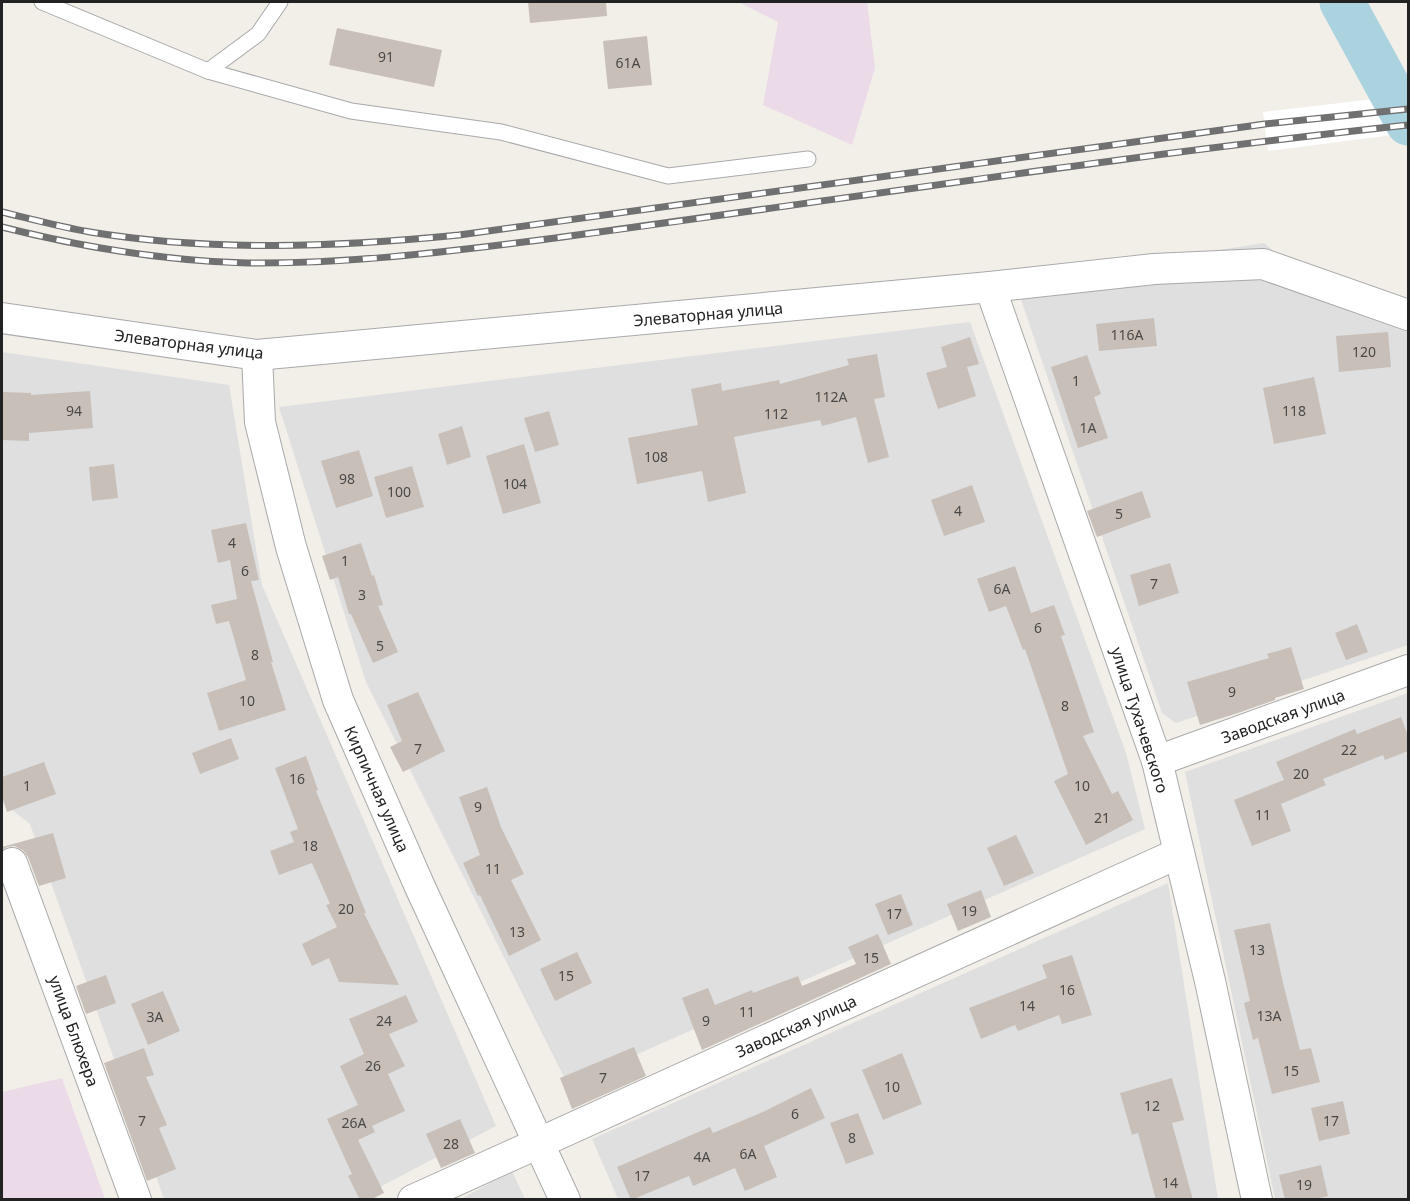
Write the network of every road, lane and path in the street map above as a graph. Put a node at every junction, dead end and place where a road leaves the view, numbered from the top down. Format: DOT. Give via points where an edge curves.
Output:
graph roads {
  1 [pos="42,2"];
  2 [pos="280,2"];
  3 [pos="208,71"];
  4 [pos="808,159"];
  5 [pos="990,287"];
  6 [pos="1408,315"];
  7 [pos="2,318"];
  8 [pos="257,356"];
  9 [pos="1408,670"];
  10 [pos="1157,761"];
  11 [pos="1179,853"];
  12 [pos="12,863"];
  13 [pos="539,1142"];
  14 [pos="136,1200"];
  15 [pos="413,1200"];
  16 [pos="565,1200"];
  17 [pos="1257,1200"];
  1 -- 3 [label="lane"];
  2 -- 3 [label="lane" via="258,34"];
  3 -- 4 [label="lane" via="351,111 501,132 669,176"];
  5 -- 6 [label="street, Элеваторная улица" via="1154,269 1263,264"];
  5 -- 8 [label="street, Элеваторная улица"];
  5 -- 10 [label="street, улица Тухачевского"];
  7 -- 8 [label="street, Элеваторная улица"];
  8 -- 13 [label="street, Кирпичная улица" via="260,422 291,547 338,700"];
  9 -- 10 [label="street, Заводская улица"];
  10 -- 11 [label="street, улица Тухачевского"];
  11 -- 13 [label="street, Заводская улица"];
  11 -- 17 [label="street, улица Тухачевского"];
  12 -- 14 [label="street, улица Блюхера"];
  13 -- 15 [label="street, Заводская улица"];
  13 -- 16 [label="street, Кирпичная улица"];
}
